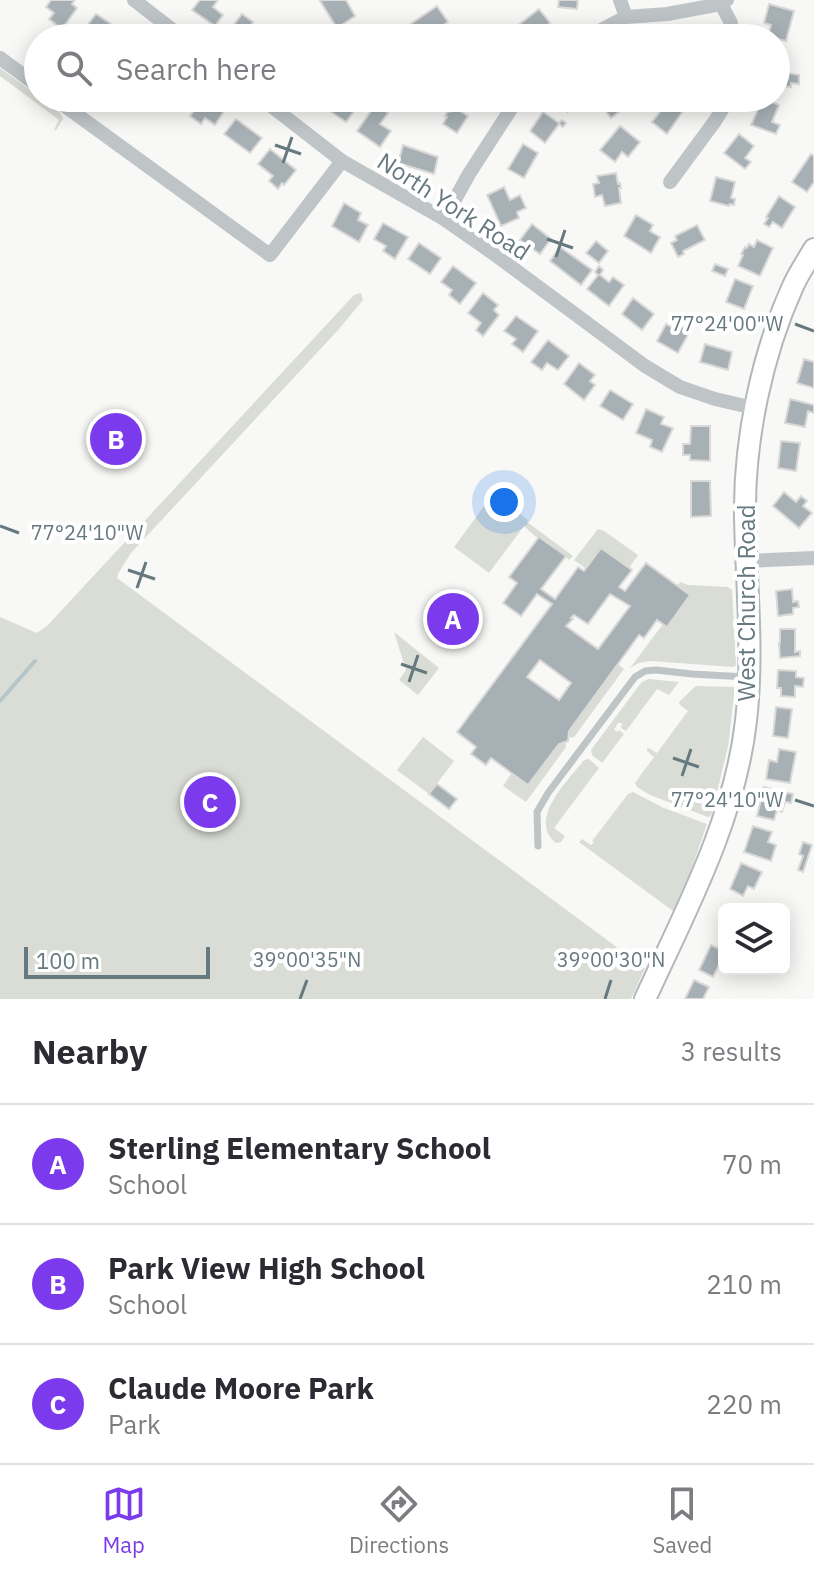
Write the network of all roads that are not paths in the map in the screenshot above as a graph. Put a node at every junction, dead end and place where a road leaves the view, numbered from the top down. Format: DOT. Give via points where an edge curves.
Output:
graph roads {
  1 [pos="134,0"];
  2 [pos="620,0"];
  3 [pos="724,2"];
  4 [pos="626,17"];
  5 [pos="165,24"];
  6 [pos="613,24"];
  7 [pos="731,24"];
  8 [pos="0,58"];
  9 [pos="24,76"];
  10 [pos="73,112"];
  11 [pos="279,112"];
  12 [pos="509,112"];
  13 [pos="720,112"];
  14 [pos="342,161"];
  15 [pos="670,182"];
  16 [pos="444,219"];
  17 [pos="814,249"];
  18 [pos="754,408"];
  19 [pos="814,558"];
  20 [pos="747,561"];
  21 [pos="749,677"];
  22 [pos="538,846"];
  23 [pos="645,999"];
  1 -- 5 [label="street"];
  2 -- 4 [label="street"];
  3 -- 4 [label="street"];
  3 -- 7 [label="street"];
  4 -- 6 [label="street"];
  8 -- 9 [label="street"];
  10 -- 14 [label="street" via="270,255"];
  11 -- 14 [label="street, North York Road"];
  12 -- 16 [label="street"];
  13 -- 15 [label="street"];
  14 -- 16 [label="street, North York Road"];
  16 -- 18 [label="street, North York Road" via="645,366 680,387"];
  17 -- 18 [label="main road, West Church Road" via="793,286"];
  18 -- 20 [label="main road, West Church Road" via="747,464"];
  19 -- 20 [label="street"];
  20 -- 21 [label="main road, West Church Road"];
  21 -- 22 [label="lane" via="656,670 635,677 537,812"];
  21 -- 23 [label="main road, West Church Road" via="746,724 721,824"];
}
